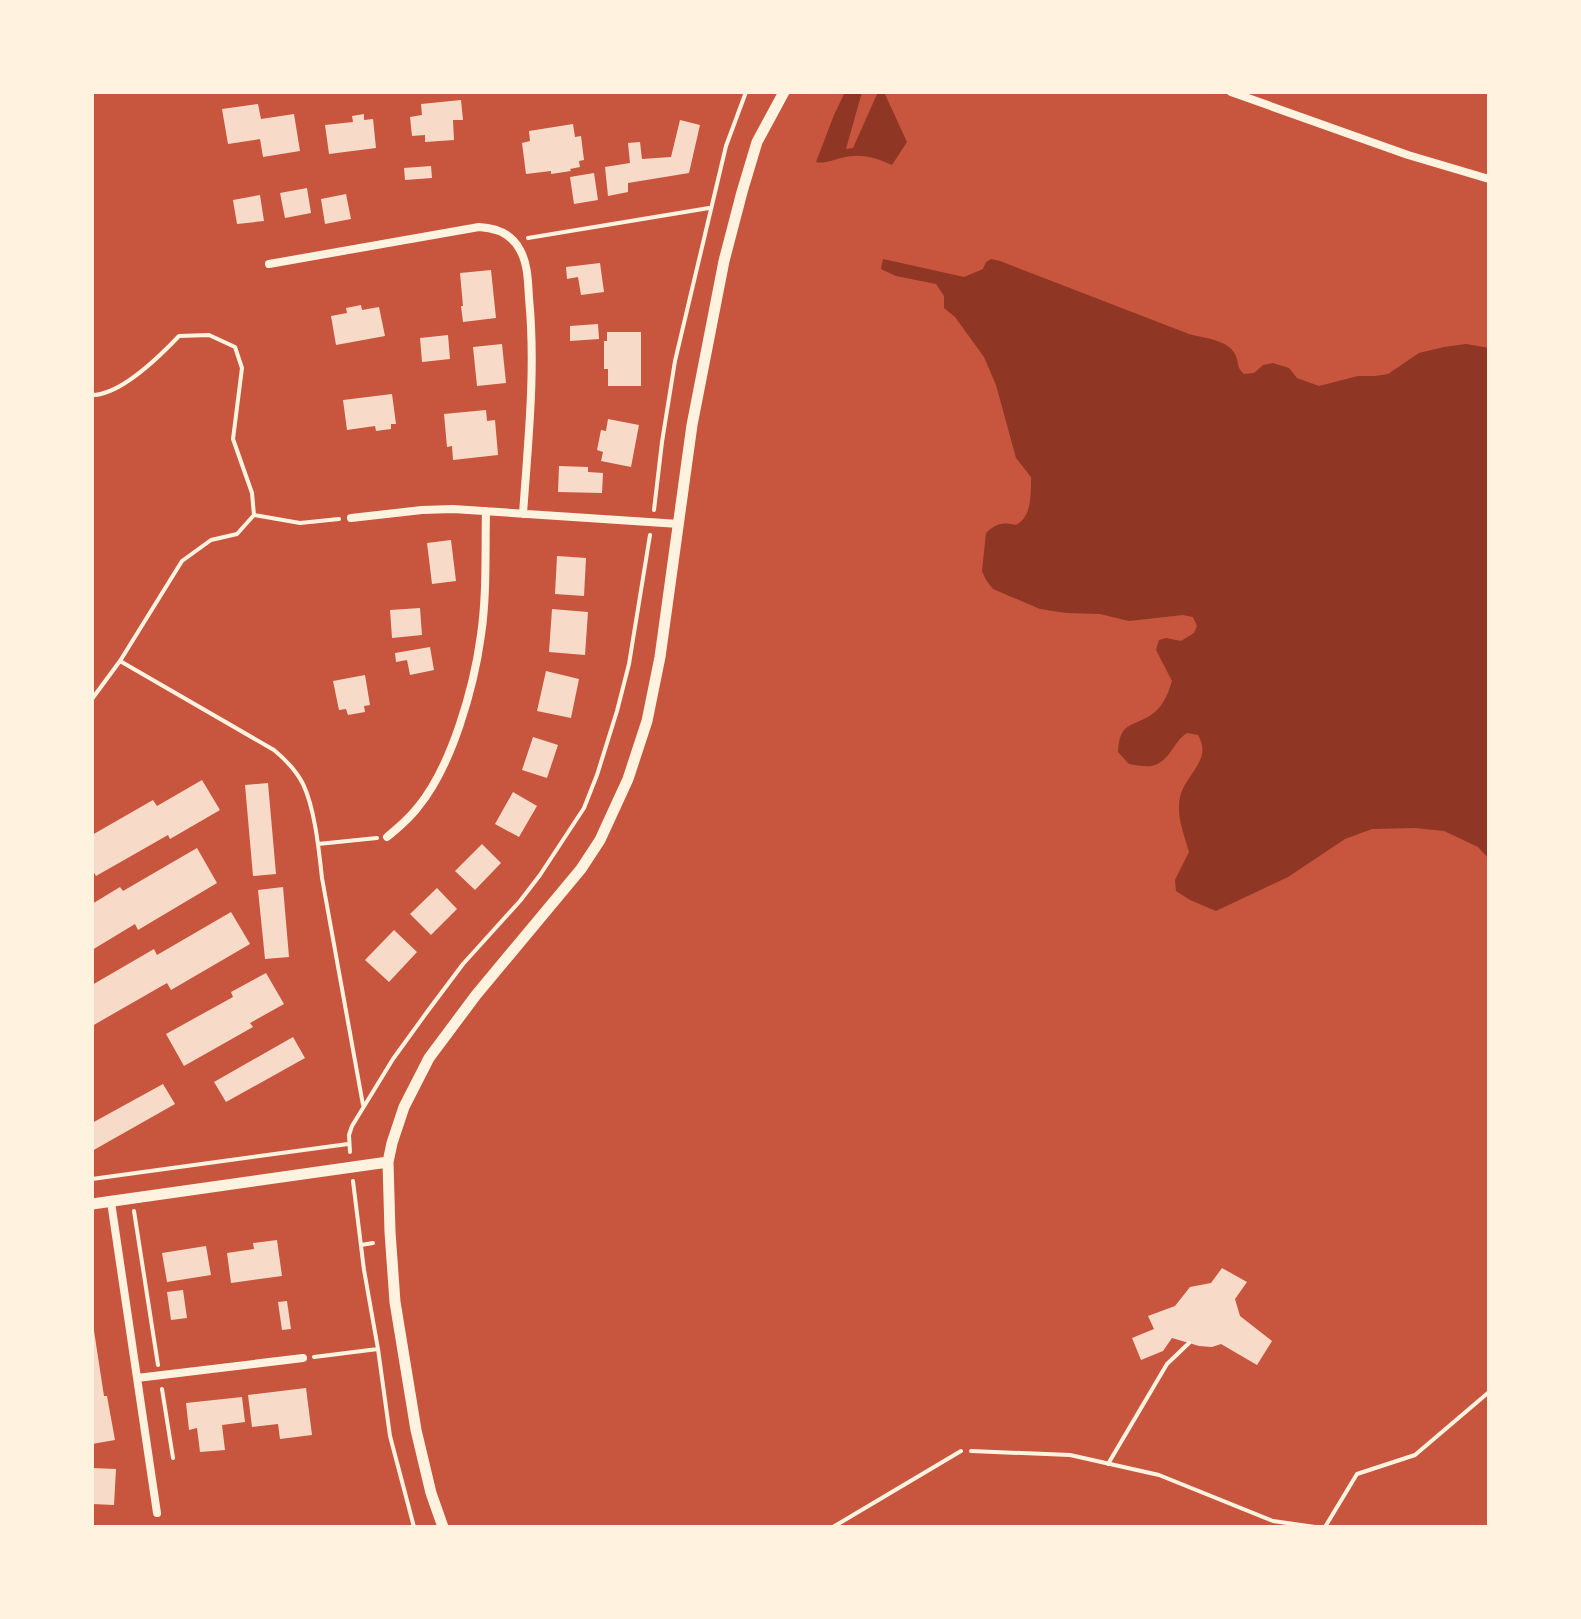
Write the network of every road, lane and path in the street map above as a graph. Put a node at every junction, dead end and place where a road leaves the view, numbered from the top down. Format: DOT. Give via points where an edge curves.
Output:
graph roads {
  1 [pos="746,92"];
  2 [pos="784,92"];
  3 [pos="1231,92"];
  4 [pos="1489,179"];
  5 [pos="710,208"];
  6 [pos="514,241"];
  7 [pos="269,264"];
  8 [pos="675,361"];
  9 [pos="92,395"];
  10 [pos="486,511"];
  11 [pos="523,514"];
  12 [pos="254,515"];
  13 [pos="351,518"];
  14 [pos="679,524"];
  15 [pos="120,661"];
  16 [pos="92,699"];
  17 [pos="387,837"];
  18 [pos="318,844"];
  19 [pos="364,1107"];
  20 [pos="348,1144"];
  21 [pos="388,1162"];
  22 [pos="128,1173"];
  23 [pos="92,1179"];
  24 [pos="132,1198"];
  25 [pos="111,1202"];
  26 [pos="92,1204"];
  27 [pos="373,1243"];
  28 [pos="361,1245"];
  29 [pos="1189,1343"];
  30 [pos="378,1349"];
  31 [pos="303,1358"];
  32 [pos="160,1376"];
  33 [pos="137,1378"];
  34 [pos="1489,1392"];
  35 [pos="961,1451"];
  36 [pos="173,1458"];
  37 [pos="1108,1464"];
  38 [pos="157,1513"];
  39 [pos="443,1527"];
  40 [pos="833,1527"];
  41 [pos="1315,1527"];
  42 [pos="1325,1527"];
  1 -- 5 [label="path"];
  2 -- 14 [label="street" via="757,142 724,261"];
  3 -- 4 [label="street"];
  5 -- 6 [label="path"];
  5 -- 8 [label="path"];
  6 -- 7 [label="street" via="499,230 479,227"];
  6 -- 11 [label="street" via="526,270 532,353"];
  9 -- 12 [label="path" via="130,380 179,336 209,335 235,347 242,368 233,439"];
  10 -- 11 [label="street"];
  10 -- 13 [label="street" via="422,510"];
  10 -- 17 [label="street" via="481,634 462,715 432,788"];
  11 -- 14 [label="street"];
  12 -- 13 [label="path" via="300,523"];
  12 -- 15 [label="path" via="237,534 211,540 182,561"];
  14 -- 21 [label="street" via="651,706 613,815 581,869 436,1049 404,1107"];
  15 -- 16 [label="path"];
  15 -- 18 [label="path" via="287,761 304,786"];
  17 -- 18 [label="path"];
  18 -- 19 [label="path"];
  20 -- 22 [label="path"];
  21 -- 24 [label="street"];
  21 -- 39 [label="street" via="395,1302 416,1430"];
  22 -- 23 [label="path"];
  22 -- 24 [label="path"];
  24 -- 25 [label="street"];
  24 -- 32 [label="path"];
  25 -- 26 [label="street"];
  25 -- 33 [label="street"];
  27 -- 28 [label="path"];
  29 -- 37 [label="path" via="1167,1364"];
  30 -- 31 [label="path"];
  31 -- 32 [label="street"];
  32 -- 33 [label="street"];
  32 -- 36 [label="path"];
  33 -- 38 [label="street"];
  34 -- 42 [label="path" via="1415,1455 1357,1474"];
  35 -- 37 [label="path" via="1070,1455"];
  35 -- 40 [label="lane"];
  37 -- 41 [label="path" via="1159,1475 1273,1521"];
}
